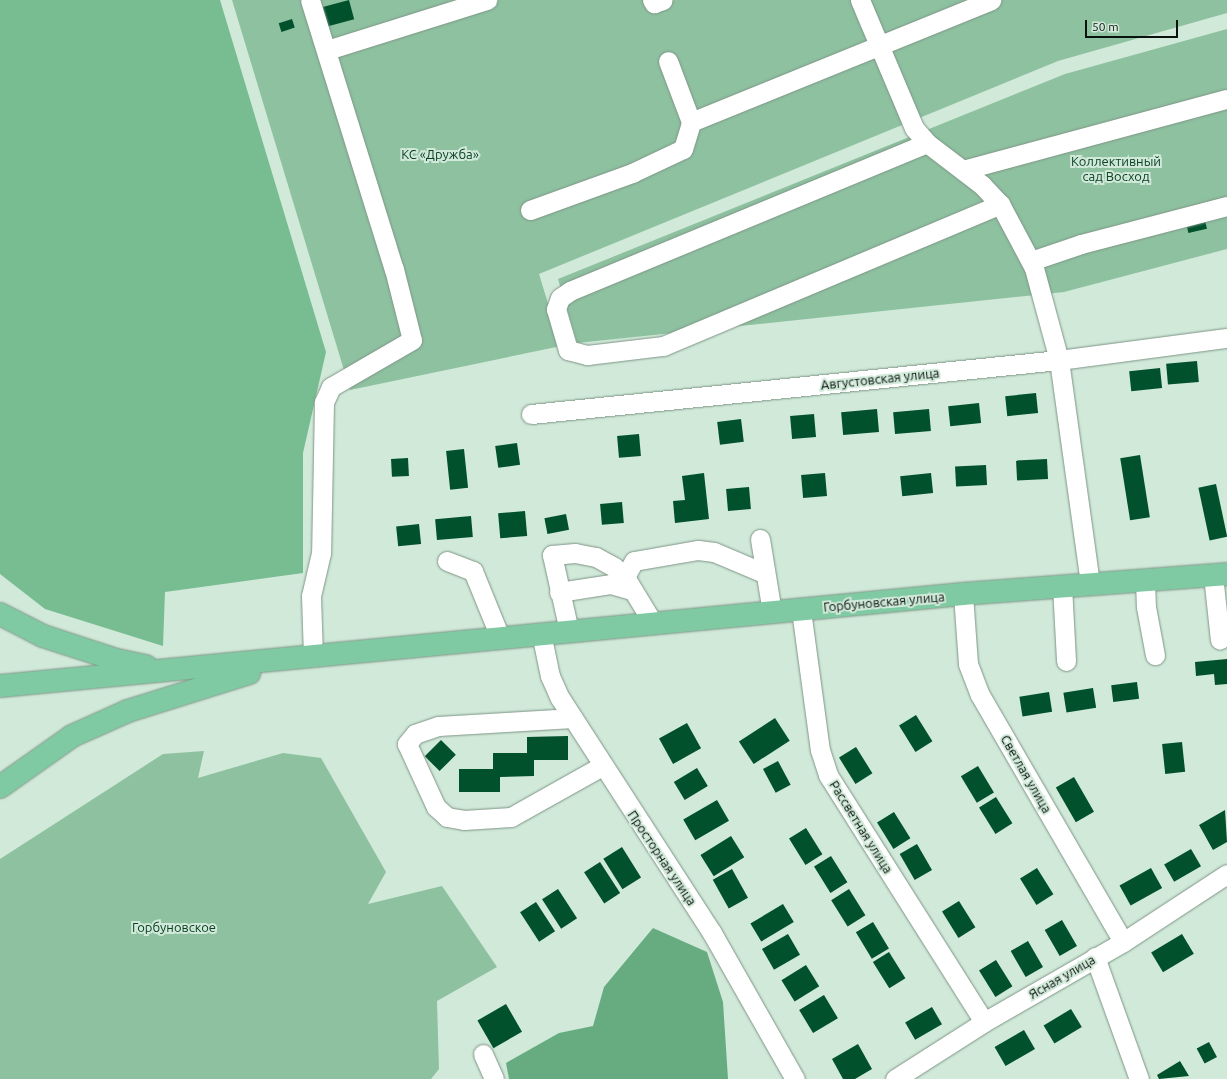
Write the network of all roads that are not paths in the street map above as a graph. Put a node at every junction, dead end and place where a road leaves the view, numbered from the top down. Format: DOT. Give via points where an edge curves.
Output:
graph roads {
  1 [pos="310,0"];
  2 [pos="487,0"];
  3 [pos="652,0"];
  4 [pos="663,0"];
  5 [pos="860,0"];
  6 [pos="991,0"];
  7 [pos="879,46"];
  8 [pos="327,50"];
  9 [pos="668,62"];
  10 [pos="1227,99"];
  11 [pos="691,122"];
  12 [pos="927,143"];
  13 [pos="963,170"];
  14 [pos="1000,204"];
  15 [pos="1227,206"];
  16 [pos="530,210"];
  17 [pos="1031,261"];
  18 [pos="1227,338"];
  19 [pos="1059,360"];
  20 [pos="531,414"];
  21 [pos="760,539"];
  22 [pos="447,561"];
  23 [pos="764,573"];
  24 [pos="1220,574"];
  25 [pos="1146,580"];
  26 [pos="628,583"];
  27 [pos="1090,584"];
  28 [pos="1062,586"];
  29 [pos="559,592"];
  30 [pos="963,594"];
  31 [pos="801,610"];
  32 [pos="772,612"];
  33 [pos="0,614"];
  34 [pos="653,623"];
  35 [pos="569,631"];
  36 [pos="542,633"];
  37 [pos="500,637"];
  38 [pos="1220,640"];
  39 [pos="1155,655"];
  40 [pos="304,658"];
  41 [pos="1066,661"];
  42 [pos="191,669"];
  43 [pos="0,686"];
  44 [pos="572,718"];
  45 [pos="602,766"];
  46 [pos="0,787"];
  47 [pos="1227,874"];
  48 [pos="1123,942"];
  49 [pos="1095,957"];
  50 [pos="984,1022"];
  51 [pos="483,1054"];
  52 [pos="494,1079"];
  53 [pos="795,1079"];
  54 [pos="895,1079"];
  55 [pos="1139,1079"];
  1 -- 8 [label="street"];
  2 -- 8 [label="street"];
  3 -- 4 [label="street" via="654,3"];
  5 -- 7 [label="street"];
  6 -- 7 [label="street"];
  7 -- 11 [label="street"];
  7 -- 12 [label="street" via="914,128"];
  8 -- 40 [label="street" via="394,269 412,340 331,387 324,402 320,554"];
  9 -- 11 [label="street"];
  10 -- 13 [label="street"];
  11 -- 16 [label="street" via="683,149 670,157 563,200"];
  12 -- 13 [label="street"];
  12 -- 14 [label="street" via="570,291 560,298 556,309 568,350 587,355 663,346"];
  13 -- 14 [label="street"];
  14 -- 17 [label="street"];
  15 -- 17 [label="street" via="1081,244"];
  17 -- 19 [label="street" via="1042,290"];
  18 -- 19 [label="street, Августовская улица"];
  19 -- 20 [label="street, Августовская улица"];
  19 -- 27 [label="street"];
  21 -- 23 [label="street"];
  22 -- 37 [label="street" via="473,571 481,584"];
  23 -- 26 [label="street" via="714,552 698,550 634,561"];
  23 -- 32 [label="street"];
  24 -- 25 [label="main road, Горбуновская улица"];
  24 -- 38 [label="street"];
  25 -- 27 [label="main road, Горбуновская улица"];
  25 -- 39 [label="street" via="1146,607"];
  26 -- 29 [label="street"];
  26 -- 29 [label="street" via="596,558 575,553 552,555"];
  26 -- 34 [label="street"];
  27 -- 28 [label="main road, Горбуновская улица"];
  28 -- 30 [label="main road, Горбуновская улица"];
  28 -- 41 [label="street"];
  29 -- 35 [label="street"];
  30 -- 31 [label="main road, Горбуновская улица"];
  30 -- 48 [label="street, Светлая улица" via="968,664 976,685"];
  31 -- 32 [label="main road, Горбуновская улица"];
  31 -- 50 [label="street, Рассветная улица" via="820,750 828,775"];
  32 -- 34 [label="main road, Горбуновская улица"];
  33 -- 42 [label="main road" via="43,636 117,660"];
  34 -- 35 [label="main road, Горбуновская улица"];
  35 -- 36 [label="main road, Горбуновская улица"];
  36 -- 37 [label="main road, Горбуновская улица"];
  36 -- 44 [label="street, Просторная улица" via="550,676"];
  37 -- 40 [label="main road, Горбуновская улица"];
  40 -- 42 [label="main road"];
  40 -- 46 [label="main road" via="128,711 72,736"];
  42 -- 43 [label="main road"];
  44 -- 45 [label="street, Просторная улица"];
  44 -- 45 [label="street" via="438,726 415,734 407,744 436,807 447,817 464,820 510,816"];
  45 -- 53 [label="street, Просторная улица" via="712,933"];
  47 -- 48 [label="street, Ясная улица"];
  48 -- 49 [label="street, Ясная улица"];
  49 -- 50 [label="street, Ясная улица"];
  49 -- 55 [label="street"];
  50 -- 54 [label="street, Ясная улица"];
  51 -- 52 [label="street"];
}
